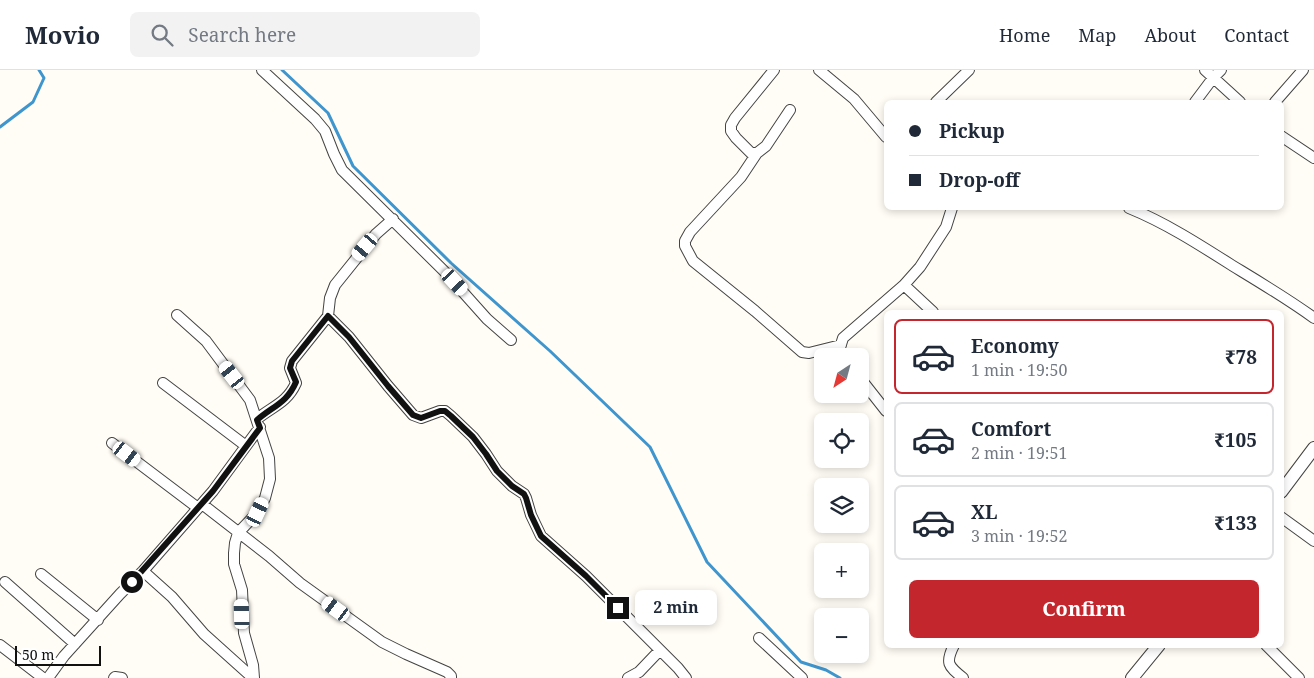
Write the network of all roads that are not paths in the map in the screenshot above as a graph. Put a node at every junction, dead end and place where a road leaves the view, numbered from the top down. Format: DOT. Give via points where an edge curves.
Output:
graph roads {
  1 [pos="262,70"];
  2 [pos="774,70"];
  3 [pos="819,70"];
  4 [pos="969,70"];
  5 [pos="1205,70"];
  6 [pos="1221,70"];
  7 [pos="1303,70"];
  8 [pos="1213,78"];
  9 [pos="938,100"];
  10 [pos="1196,100"];
  11 [pos="1238,100"];
  12 [pos="1277,100"];
  13 [pos="790,110"];
  14 [pos="884,135"];
  15 [pos="1284,138"];
  16 [pos="757,153"];
  17 [pos="1314,158"];
  18 [pos="951,210"];
  19 [pos="1134,210"];
  20 [pos="393,219"];
  21 [pos="904,285"];
  22 [pos="931,310"];
  23 [pos="177,315"];
  24 [pos="328,316"];
  25 [pos="1314,318"];
  26 [pos="511,340"];
  27 [pos="841,345"];
  28 [pos="840,348"];
  29 [pos="163,383"];
  30 [pos="869,389"];
  31 [pos="884,408"];
  32 [pos="259,424"];
  33 [pos="112,443"];
  34 [pos="246,446"];
  35 [pos="1314,448"];
  36 [pos="1284,488"];
  37 [pos="200,506"];
  38 [pos="1284,519"];
  39 [pos="238,533"];
  40 [pos="1314,540"];
  41 [pos="143,571"];
  42 [pos="42,574"];
  43 [pos="5,582"];
  44 [pos="98,620"];
  45 [pos="759,638"];
  46 [pos="75,644"];
  47 [pos="0,645"];
  48 [pos="952,648"];
  49 [pos="1157,648"];
  50 [pos="1269,648"];
  51 [pos="660,650"];
  52 [pos="50,677"];
  53 [pos="114,678"];
  54 [pos="122,678"];
  55 [pos="253,678"];
  56 [pos="451,678"];
  57 [pos="628,678"];
  58 [pos="686,678"];
  59 [pos="802,678"];
  60 [pos="963,678"];
  61 [pos="1132,678"];
  62 [pos="1299,678"];
  1 -- 20 [label="street" via="315,119 325,131 342,170"];
  2 -- 16 [label="street" via="731,125 736,138 751,153"];
  3 -- 14 [label="street" via="854,98"];
  4 -- 9 [label="street"];
  5 -- 8 [label="street"];
  6 -- 8 [label="street"];
  7 -- 12 [label="street"];
  8 -- 10 [label="street"];
  8 -- 11 [label="street"];
  13 -- 16 [label="street" via="766,146"];
  15 -- 17 [label="street"];
  16 -- 27 [label="street" via="741,177 690,232 685,246 693,261 802,352"];
  18 -- 21 [label="street" via="946,227"];
  19 -- 25 [label="street" via="1214,254"];
  20 -- 24 [label="street" via="376,234 335,285"];
  20 -- 26 [label="street" via="487,319"];
  21 -- 22 [label="street"];
  21 -- 27 [label="street" via="843,338"];
  23 -- 32 [label="street" via="206,341 232,375 250,400"];
  24 -- 32 [label="street" via="292,361 294,389 284,401 265,413"];
  24 -- 51 [label="street" via="413,415 421,418 445,411 473,437 497,471 524,494 541,536"];
  27 -- 28 [label="street"];
  29 -- 34 [label="street"];
  30 -- 31 [label="street"];
  32 -- 34 [label="street"];
  32 -- 39 [label="street" via="269,458 270,479 258,512"];
  33 -- 37 [label="street"];
  34 -- 37 [label="street"];
  35 -- 36 [label="street"];
  37 -- 39 [label="street"];
  37 -- 41 [label="street"];
  38 -- 40 [label="street"];
  39 -- 55 [label="street" via="234,564 242,590 244,633 253,665"];
  39 -- 56 [label="street" via="382,642 447,672"];
  41 -- 44 [label="street"];
  41 -- 55 [label="street" via="172,597 204,634"];
  42 -- 44 [label="street"];
  43 -- 46 [label="street"];
  44 -- 46 [label="street"];
  45 -- 59 [label="street"];
  46 -- 52 [label="street"];
  47 -- 52 [label="street" via="18,660"];
  48 -- 60 [label="street" via="948,656 949,663"];
  49 -- 61 [label="street"];
  50 -- 62 [label="street"];
  51 -- 57 [label="street" via="639,672"];
  51 -- 58 [label="street"];
  53 -- 54 [label="street"];
}
